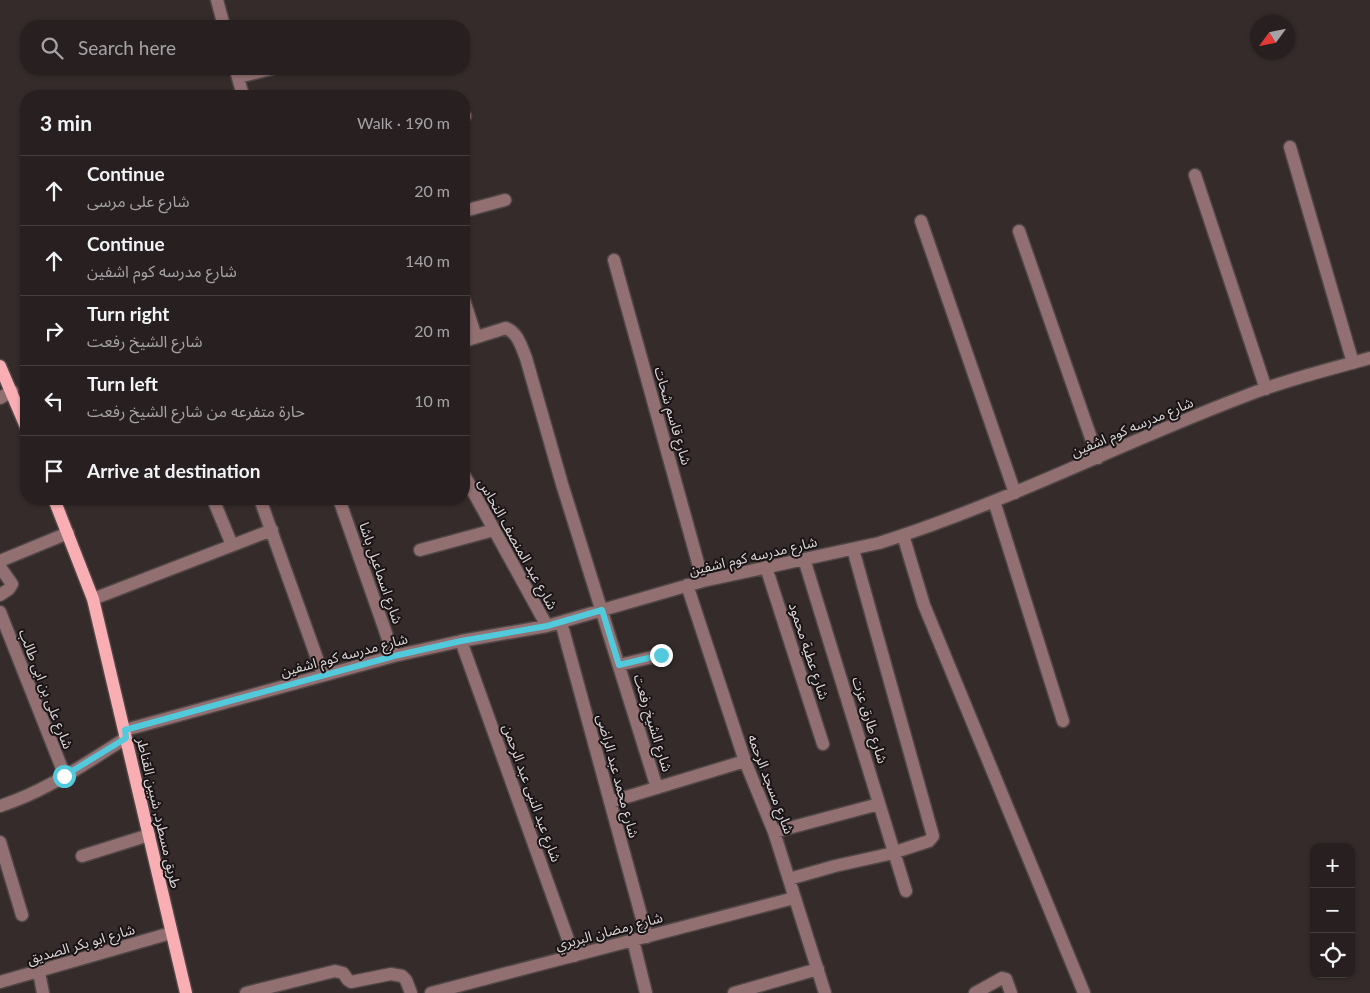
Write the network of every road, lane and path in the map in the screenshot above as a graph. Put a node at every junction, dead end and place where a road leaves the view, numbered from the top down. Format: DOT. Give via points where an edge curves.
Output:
graph roads {
  1 [pos="217,0"];
  2 [pos="222,20"];
  3 [pos="238,75"];
  4 [pos="241,90"];
  5 [pos="1290,147"];
  6 [pos="1195,176"];
  7 [pos="505,200"];
  8 [pos="470,209"];
  9 [pos="921,221"];
  10 [pos="1019,231"];
  11 [pos="614,260"];
  12 [pos="470,339"];
  13 [pos="1370,358"];
  14 [pos="1353,363"];
  15 [pos="0,366"];
  16 [pos="1266,388"];
  17 [pos="12,391"];
  18 [pos="0,398"];
  19 [pos="20,412"];
  20 [pos="1098,458"];
  21 [pos="470,486"];
  22 [pos="1015,492"];
  23 [pos="994,501"];
  24 [pos="56,505"];
  25 [pos="215,505"];
  26 [pos="262,505"];
  27 [pos="341,505"];
  28 [pos="272,530"];
  29 [pos="494,530"];
  30 [pos="68,533"];
  31 [pos="903,535"];
  32 [pos="232,545"];
  33 [pos="853,549"];
  34 [pos="420,550"];
  35 [pos="804,559"];
  36 [pos="0,561"];
  37 [pos="0,567"];
  38 [pos="766,567"];
  39 [pos="704,581"];
  40 [pos="688,586"];
  41 [pos="0,595"];
  42 [pos="93,599"];
  43 [pos="602,610"];
  44 [pos="0,612"];
  45 [pos="562,622"];
  46 [pos="547,626"];
  47 [pos="461,641"];
  48 [pos="661,655"];
  49 [pos="394,656"];
  50 [pos="619,665"];
  51 [pos="323,675"];
  52 [pos="1063,721"];
  53 [pos="126,734"];
  54 [pos="823,744"];
  55 [pos="745,761"];
  56 [pos="64,776"];
  57 [pos="657,788"];
  58 [pos="610,802"];
  59 [pos="880,804"];
  60 [pos="0,806"];
  61 [pos="774,832"];
  62 [pos="149,835"];
  63 [pos="0,842"];
  64 [pos="894,852"];
  65 [pos="82,856"];
  66 [pos="789,879"];
  67 [pos="906,891"];
  68 [pos="794,898"];
  69 [pos="22,915"];
  70 [pos="171,933"];
  71 [pos="647,937"];
  72 [pos="633,940"];
  73 [pos="574,956"];
  74 [pos="818,969"];
  75 [pos="339,971"];
  76 [pos="39,972"];
  77 [pos="0,982"];
  78 [pos="43,993"];
  79 [pos="186,993"];
  80 [pos="246,993"];
  81 [pos="346,993"];
  82 [pos="410,993"];
  83 [pos="431,993"];
  84 [pos="646,993"];
  85 [pos="734,993"];
  86 [pos="825,993"];
  87 [pos="975,993"];
  88 [pos="1011,993"];
  89 [pos="1084,993"];
  1 -- 2 [label="street"];
  3 -- 4 [label="street"];
  5 -- 14 [label="street"];
  6 -- 16 [label="street"];
  7 -- 8 [label="street"];
  9 -- 22 [label="street"];
  10 -- 20 [label="street"];
  11 -- 39 [label="street, شارع قاسم شحات"];
  12 -- 43 [label="street, شارع الشيخ رفعت" via="506,328 518,339"];
  13 -- 14 [label="street, شارع مدرسه كوم اشفين"];
  14 -- 16 [label="street, شارع مدرسه كوم اشفين"];
  15 -- 17 [label="main road"];
  16 -- 20 [label="street, شارع مدرسه كوم اشفين"];
  17 -- 18 [label="street"];
  17 -- 19 [label="main road"];
  20 -- 22 [label="street, شارع مدرسه كوم اشفين"];
  21 -- 29 [label="street, شارع عبد المنصف النحاس"];
  22 -- 23 [label="street, شارع مدرسه كوم اشفين"];
  23 -- 31 [label="street, شارع مدرسه كوم اشفين"];
  23 -- 52 [label="street"];
  24 -- 30 [label="main road, طريق مسطرد, شبين القناطر"];
  25 -- 32 [label="street"];
  26 -- 28 [label="street"];
  27 -- 49 [label="street, شارع اسماعيل باشا"];
  28 -- 32 [label="street"];
  28 -- 51 [label="street"];
  29 -- 34 [label="street"];
  29 -- 46 [label="street, شارع عبد المنصف النحاس"];
  30 -- 36 [label="street"];
  30 -- 42 [label="main road, طريق مسطرد, شبين القناطر"];
  31 -- 33 [label="street, شارع مدرسه كوم اشفين"];
  31 -- 89 [label="street" via="924,606"];
  32 -- 42 [label="street"];
  33 -- 35 [label="street, شارع مدرسه كوم اشفين"];
  33 -- 64 [label="street" via="933,836"];
  35 -- 38 [label="street, شارع مدرسه كوم اشفين"];
  35 -- 59 [label="street, شارع طارق عزت"];
  37 -- 41 [label="street" via="12,584"];
  38 -- 39 [label="street, شارع مدرسه كوم اشفين"];
  38 -- 54 [label="street, شارع عطية محمود"];
  39 -- 40 [label="street, شارع مدرسه كوم اشفين"];
  40 -- 43 [label="street, شارع مدرسه كوم اشفين"];
  40 -- 55 [label="street, شارع مسجد الرحمه"];
  42 -- 53 [label="main road, طريق مسطرد, شبين القناطر"];
  43 -- 45 [label="street, شارع مدرسه كوم اشفين"];
  43 -- 50 [label="street, شارع الشيخ رفعت"];
  44 -- 56 [label="street, شارع على بن ابى طالب"];
  45 -- 46 [label="street, شارع مدرسه كوم اشفين"];
  45 -- 58 [label="street, شارع محمد عبد الراضى"];
  46 -- 47 [label="street, شارع مدرسه كوم اشفين"];
  47 -- 49 [label="street, شارع مدرسه كوم اشفين"];
  47 -- 73 [label="street, شارع عبد النبى عبد الرحمن"];
  48 -- 50 [label="street"];
  49 -- 51 [label="street, شارع مدرسه كوم اشفين"];
  50 -- 57 [label="street, شارع الشيخ رفعت"];
  51 -- 53 [label="street, شارع مدرسه كوم اشفين"];
  53 -- 56 [label="street, شارع مدرسه كوم اشفين"];
  53 -- 62 [label="main road, طريق مسطرد, شبين القناطر"];
  55 -- 57 [label="street"];
  55 -- 61 [label="street, شارع مسجد الرحمه"];
  56 -- 60 [label="street, شارع مدرسه كوم اشفين"];
  57 -- 58 [label="street"];
  58 -- 71 [label="street, شارع محمد عبد الراضى"];
  59 -- 61 [label="street"];
  59 -- 64 [label="street, شارع طارق عزت"];
  61 -- 66 [label="street, شارع مسجد الرحمه"];
  62 -- 65 [label="street"];
  62 -- 70 [label="main road, طريق مسطرد, شبين القناطر"];
  63 -- 69 [label="street"];
  64 -- 66 [label="street"];
  64 -- 67 [label="street, شارع طارق عزت"];
  66 -- 68 [label="street, شارع مسجد الرحمه"];
  68 -- 71 [label="street, شارع رمضان البربري"];
  68 -- 74 [label="street, شارع مسجد الرحمه"];
  70 -- 76 [label="street, شارع ابو بكر الصديق"];
  70 -- 79 [label="main road, طريق مسطرد, شبين القناطر"];
  71 -- 72 [label="street, شارع رمضان البربري"];
  72 -- 73 [label="street, شارع رمضان البربري"];
  72 -- 84 [label="street"];
  73 -- 83 [label="street, شارع رمضان البربري"];
  74 -- 85 [label="street"];
  74 -- 86 [label="street, شارع مسجد الرحمه"];
  75 -- 80 [label="street"];
  75 -- 81 [label="street"];
  75 -- 82 [label="street" via="352,982 391,974 402,976"];
  76 -- 77 [label="street, شارع ابو بكر الصديق"];
  76 -- 78 [label="street"];
  87 -- 88 [label="street" via="1002,978 1006,979"];
}
